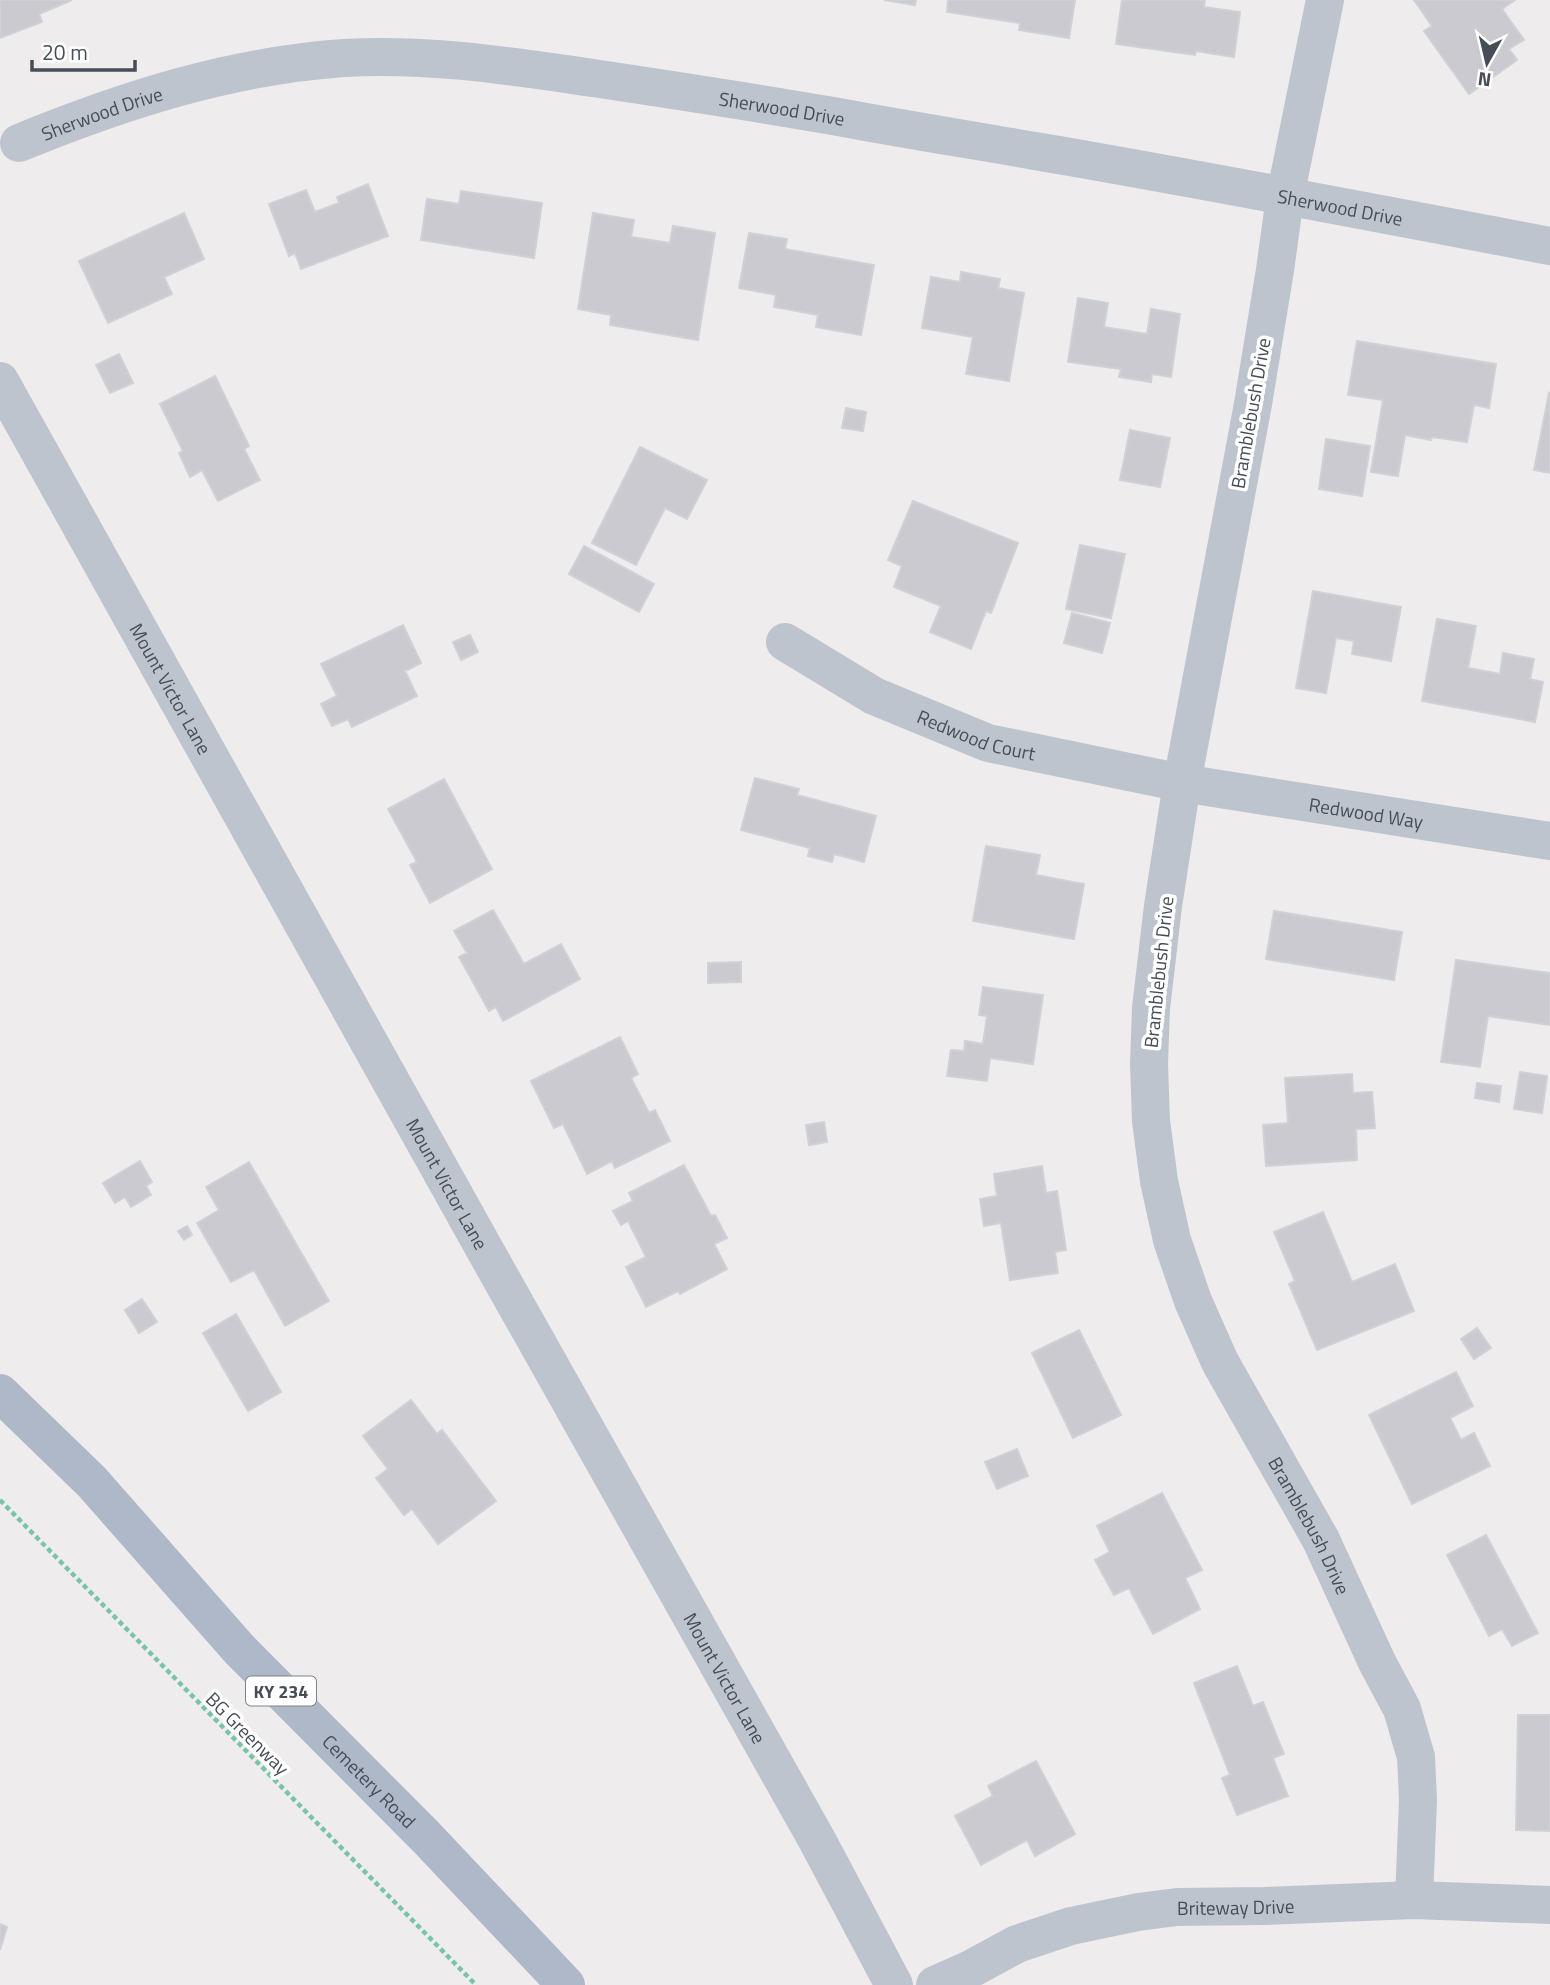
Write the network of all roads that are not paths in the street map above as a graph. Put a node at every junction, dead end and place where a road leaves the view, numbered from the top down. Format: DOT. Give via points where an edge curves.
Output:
graph roads {
  1 [pos="1325,0"];
  2 [pos="19,143"];
  3 [pos="1285,197"];
  4 [pos="1550,246"];
  5 [pos="0,381"];
  6 [pos="785,642"];
  7 [pos="1182,783"];
  8 [pos="1550,841"];
  9 [pos="0,1393"];
  10 [pos="1414,1900"];
  11 [pos="1550,1905"];
  12 [pos="566,1985"];
  13 [pos="894,1985"];
  14 [pos="935,1985"];
  1 -- 3 [label="street, Bramblebush Drive"];
  2 -- 3 [label="street, Sherwood Drive" via="176,86 232,73 344,58 403,57 463,60 737,100"];
  3 -- 4 [label="street, Sherwood Drive"];
  3 -- 7 [label="street, Bramblebush Drive" via="1253,404"];
  5 -- 13 [label="street, Mount Victor Lane"];
  6 -- 7 [label="street, Redwood Court" via="874,696 988,743"];
  7 -- 8 [label="street, Redwood Way"];
  7 -- 10 [label="street, Bramblebush Drive" via="1151,1008 1151,1121 1159,1181 1176,1252 1215,1350 1321,1541 1402,1709 1416,1757"];
  9 -- 12 [label="main road, Cemetery Road / KY 234" via="92,1482 239,1649"];
  10 -- 11 [label="street, Briteway Drive"];
  10 -- 14 [label="street, Briteway Drive" via="1138,1912 1030,1940"];
}
